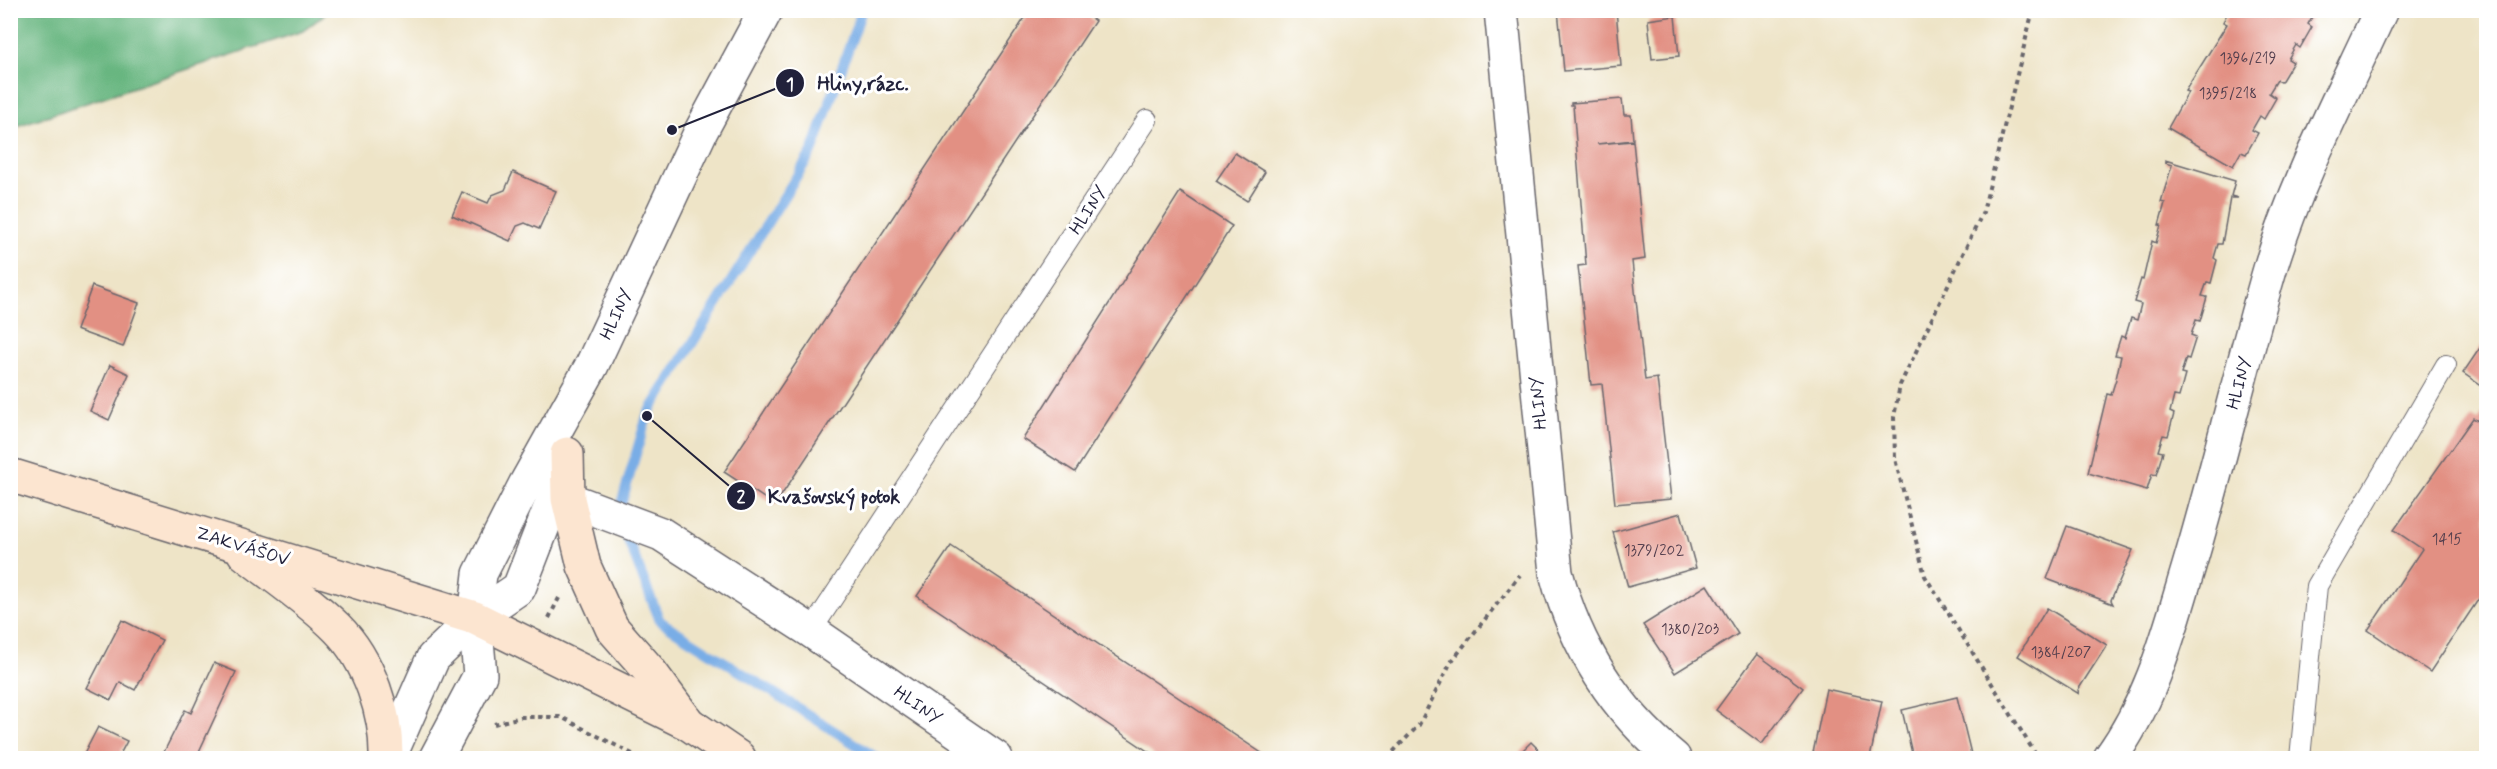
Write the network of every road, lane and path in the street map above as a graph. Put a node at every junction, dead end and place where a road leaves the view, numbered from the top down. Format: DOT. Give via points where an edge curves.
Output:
graph roads {
  1 [pos="766,10"];
  2 [pos="1501,10"];
  3 [pos="2033,10"];
  4 [pos="2381,10"];
  5 [pos="1147,120"];
  6 [pos="592,365"];
  7 [pos="2446,366"];
  8 [pos="567,454"];
  9 [pos="10,475"];
  10 [pos="568,499"];
  11 [pos="1550,525"];
  12 [pos="228,541"];
  13 [pos="475,618"];
  14 [pos="811,631"];
  15 [pos="493,724"];
  16 [pos="688,724"];
  17 [pos="387,759"];
  18 [pos="436,759"];
  19 [pos="640,759"];
  20 [pos="739,759"];
  21 [pos="996,759"];
  22 [pos="1387,759"];
  23 [pos="1674,759"];
  24 [pos="2038,759"];
  25 [pos="2110,759"];
  26 [pos="2300,759"];
  1 -- 6 [label="street, HLINY" via="701,131"];
  2 -- 11 [label="street, HLINY"];
  3 -- 24 [label="path" via="1983,212 1900,385 1894,417 1895,459 1925,576"];
  4 -- 25 [label="street, HLINY" via="2293,201 2162,655 2145,701"];
  5 -- 14 [label="lane, HLINY"];
  6 -- 8 [label="street"];
  6 -- 13 [label="street, HLINY" via="480,574"];
  7 -- 26 [label="lane" via="2318,586"];
  8 -- 10 [label="main road"];
  8 -- 13 [label="street" via="519,588"];
  9 -- 12 [label="main road, ZAKVÁŠOV"];
  10 -- 14 [label="street, HLINY" via="660,534"];
  10 -- 16 [label="main road" via="584,566 612,628"];
  11 -- 22 [label="path" via="1531,560 1451,662 1419,725"];
  11 -- 23 [label="street, HLINY" via="1564,603 1584,651 1614,697"];
  12 -- 13 [label="main road, ZAKVÁŠOV"];
  12 -- 17 [label="main road" via="337,628 354,649 375,693 387,737"];
  13 -- 16 [label="main road, ZAKVÁŠOV"];
  13 -- 17 [label="street" via="433,658"];
  13 -- 18 [label="street, HLINY" via="480,675"];
  14 -- 21 [label="street, HLINY"];
  15 -- 19 [label="path" via="521,717 561,717"];
  16 -- 20 [label="main road"];
}
